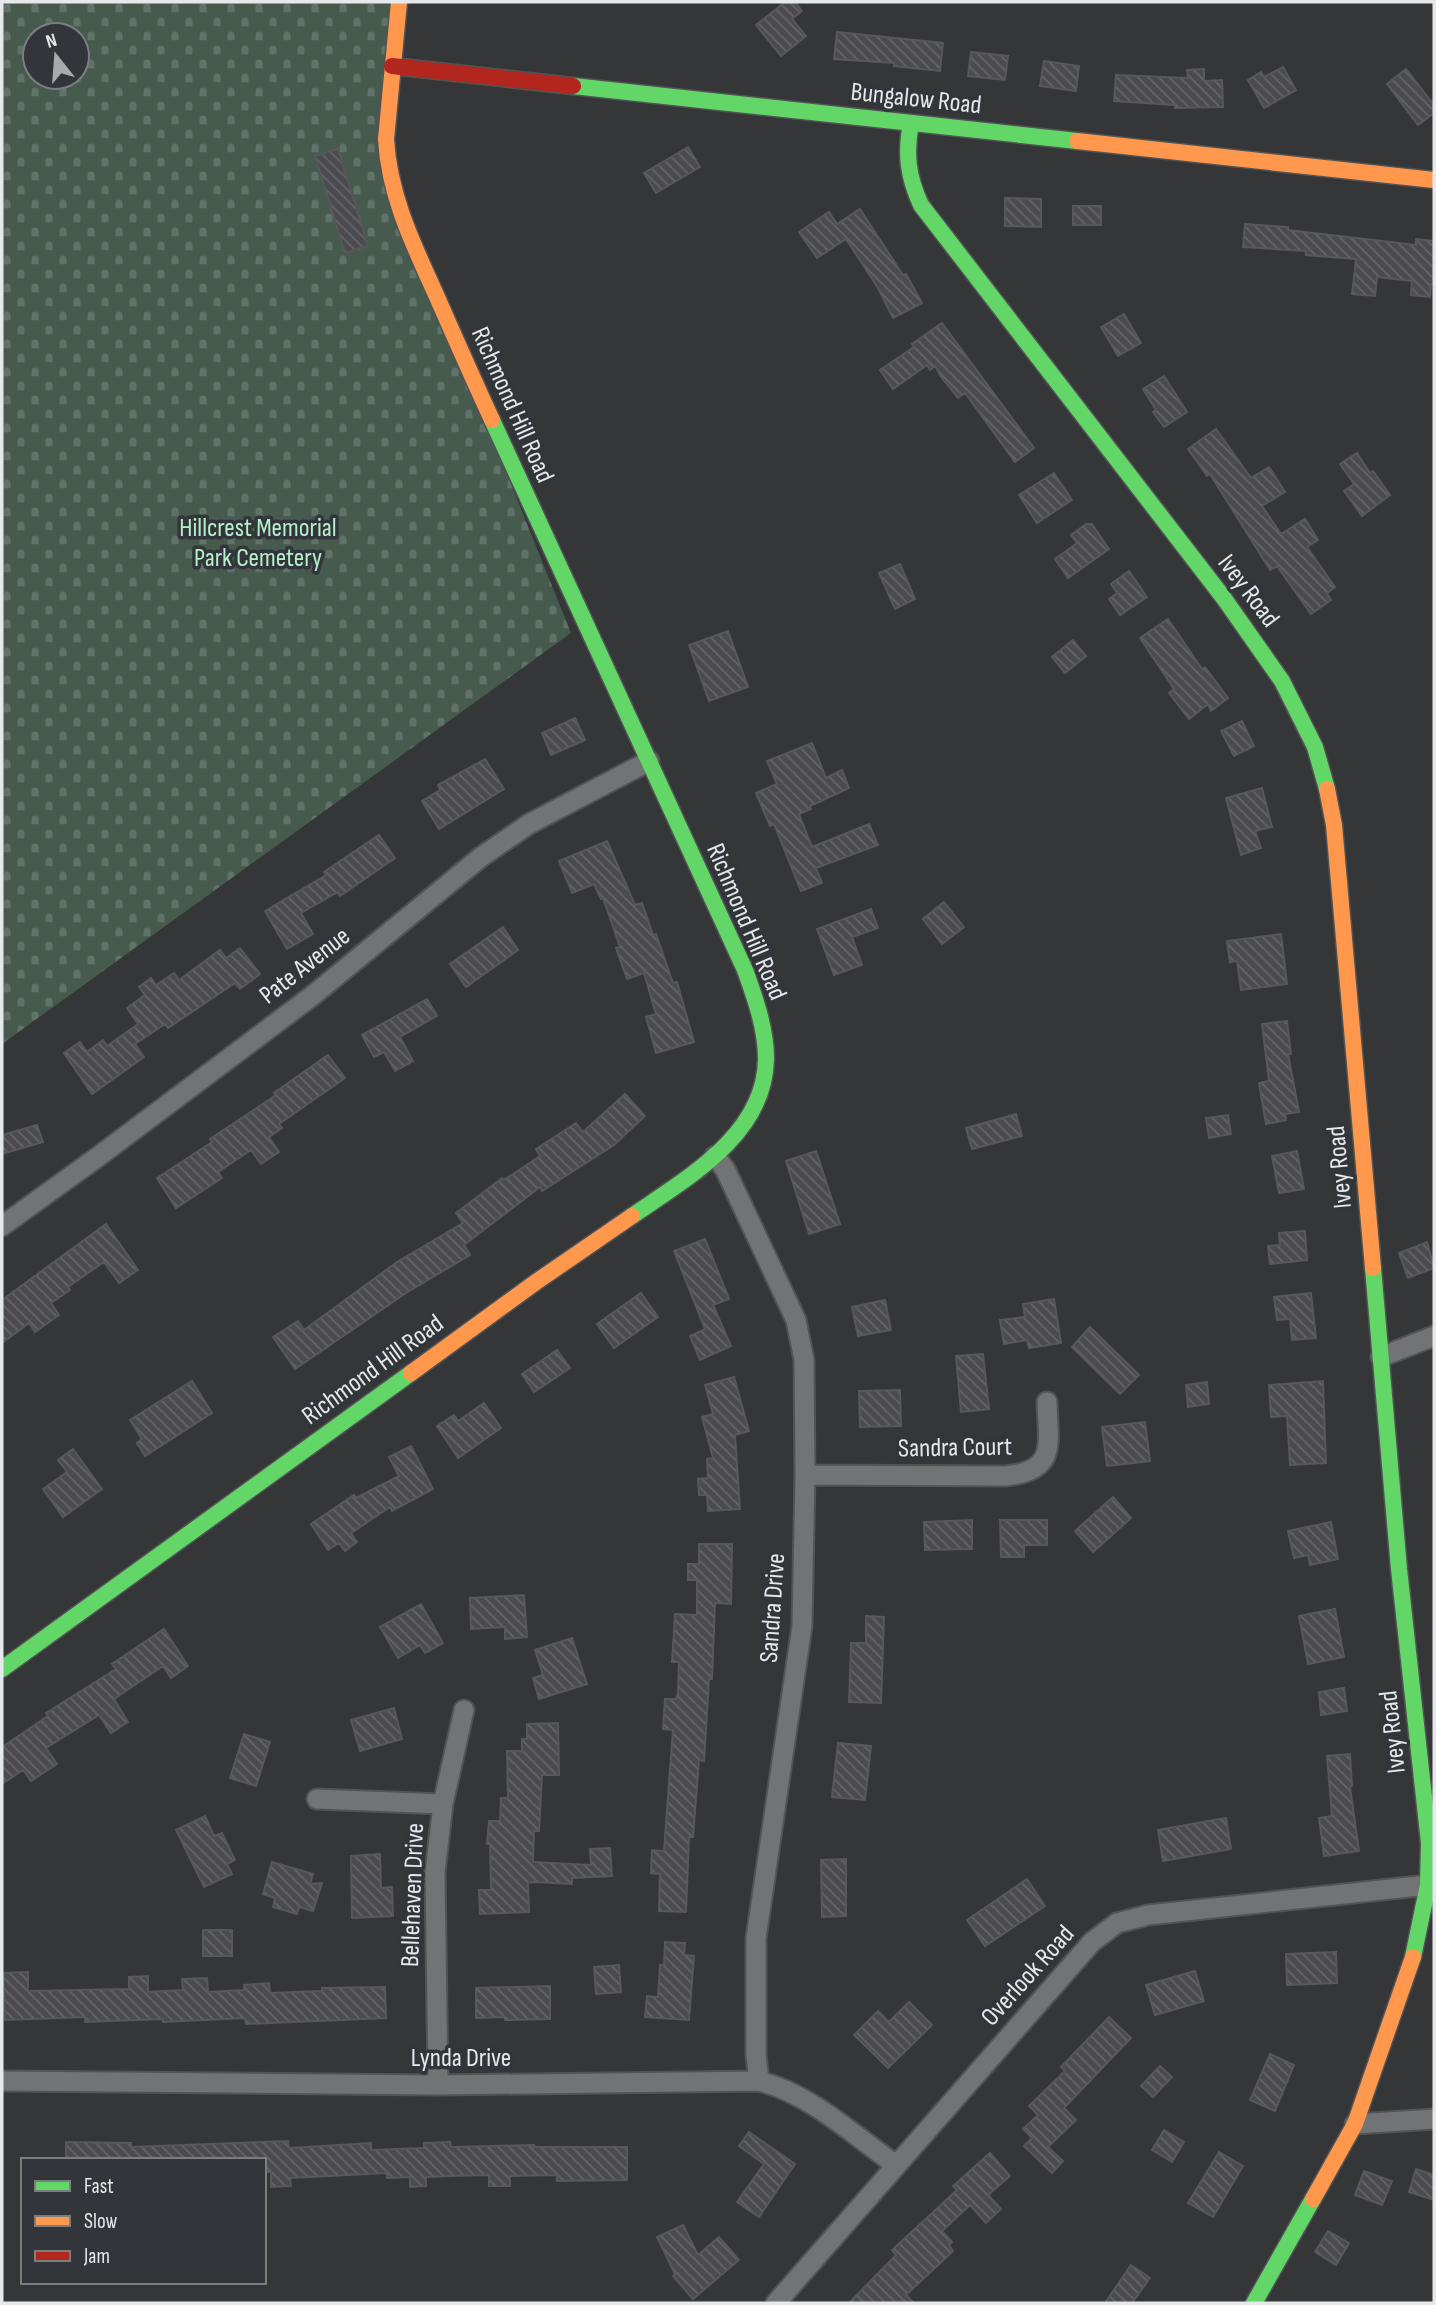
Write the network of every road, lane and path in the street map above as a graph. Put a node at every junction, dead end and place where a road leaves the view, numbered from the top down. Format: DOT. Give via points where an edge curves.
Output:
graph roads {
  1 [pos="399,2"];
  2 [pos="392,66"];
  3 [pos="911,123"];
  4 [pos="1434,180"];
  5 [pos="649,761"];
  6 [pos="715,1156"];
  7 [pos="2,1226"];
  8 [pos="1434,1336"];
  9 [pos="1381,1357"];
  10 [pos="1047,1402"];
  11 [pos="805,1475"];
  12 [pos="2,1669"];
  13 [pos="464,1710"];
  14 [pos="317,1799"];
  15 [pos="443,1804"];
  16 [pos="1428,1885"];
  17 [pos="2,2081"];
  18 [pos="759,2081"];
  19 [pos="438,2085"];
  20 [pos="1434,2119"];
  21 [pos="1355,2124"];
  22 [pos="896,2165"];
  23 [pos="776,2303"];
  24 [pos="1254,2303"];
  1 -- 2 [label="street, Richmond Hill Road"];
  2 -- 3 [label="street, Bungalow Road"];
  2 -- 5 [label="street, Richmond Hill Road" via="386,139 396,199 482,400"];
  3 -- 4 [label="street, Bungalow Road"];
  3 -- 9 [label="street, Ivey Road" via="905,161 921,205 1247,631 1282,681 1315,747 1329,796 1339,875"];
  5 -- 6 [label="street, Richmond Hill Road" via="745,970 767,1050 760,1096"];
  5 -- 7 [label="street, Pate Avenue" via="529,824 481,857 312,996"];
  6 -- 11 [label="street, Sandra Drive" via="798,1328 804,1360"];
  6 -- 12 [label="street, Richmond Hill Road"];
  8 -- 9 [label="street"];
  9 -- 16 [label="street, Ivey Road" via="1429,1843"];
  10 -- 11 [label="street, Sandra Court" via="1045,1459 1029,1472 1005,1476"];
  11 -- 18 [label="street, Sandra Drive" via="802,1626 756,1938"];
  13 -- 15 [label="street, Bellehaven Drive"];
  14 -- 15 [label="street"];
  15 -- 19 [label="street, Bellehaven Drive" via="435,1872"];
  16 -- 21 [label="street, Ivey Road" via="1415,1952"];
  16 -- 22 [label="street, Overlook Road" via="1148,1915 1117,1923 1092,1941"];
  17 -- 19 [label="street, Lynda Drive"];
  18 -- 19 [label="street, Lynda Drive"];
  18 -- 22 [label="street, Lynda Drive" via="808,2102"];
  20 -- 21 [label="street"];
  21 -- 24 [label="street, Ivey Road"];
  22 -- 23 [label="street, Overlook Road"];
}
